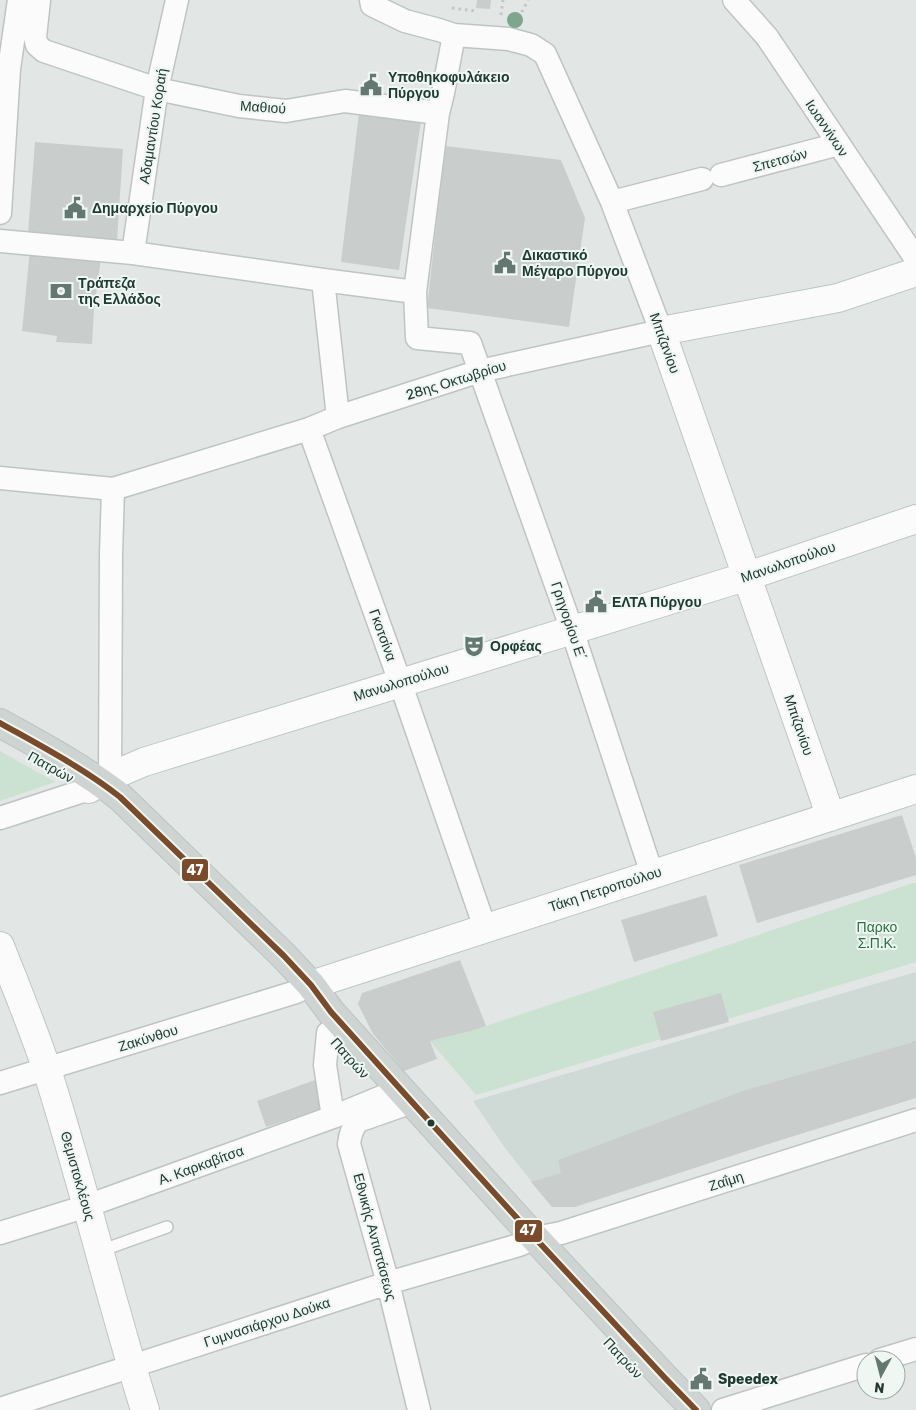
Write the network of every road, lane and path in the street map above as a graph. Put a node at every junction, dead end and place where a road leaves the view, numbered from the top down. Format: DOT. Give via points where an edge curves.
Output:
graph roads {
  1 [pos="19,0"];
  2 [pos="39,0"];
  3 [pos="177,0"];
  4 [pos="370,0"];
  5 [pos="734,0"];
  6 [pos="449,7"];
  7 [pos="484,12"];
  8 [pos="492,13"];
  9 [pos="501,14"];
  10 [pos="454,35"];
  11 [pos="157,89"];
  12 [pos="438,113"];
  13 [pos="839,144"];
  14 [pos="612,202"];
  15 [pos="0,213"];
  16 [pos="0,241"];
  17 [pos="133,252"];
  18 [pos="916,259"];
  19 [pos="916,272"];
  20 [pos="323,280"];
  21 [pos="415,292"];
  22 [pos="661,331"];
  23 [pos="480,371"];
  24 [pos="338,417"];
  25 [pos="309,428"];
  26 [pos="0,478"];
  27 [pos="113,490"];
  28 [pos="916,519"];
  29 [pos="748,576"];
  30 [pos="572,630"];
  31 [pos="400,682"];
  32 [pos="0,723"];
  33 [pos="0,739"];
  34 [pos="100,783"];
  35 [pos="916,789"];
  36 [pos="830,816"];
  37 [pos="0,818"];
  38 [pos="652,874"];
  39 [pos="485,928"];
  40 [pos="0,946"];
  41 [pos="303,988"];
  42 [pos="328,1033"];
  43 [pos="46,1069"];
  44 [pos="0,1083"];
  45 [pos="397,1099"];
  46 [pos="332,1116"];
  47 [pos="916,1120"];
  48 [pos="87,1206"];
  49 [pos="167,1227"];
  50 [pos="0,1233"];
  51 [pos="527,1242"];
  52 [pos="100,1251"];
  53 [pos="388,1283"];
  54 [pos="131,1367"];
  55 [pos="856,1368"];
  56 [pos="0,1409"];
  57 [pos="145,1410"];
  58 [pos="419,1410"];
  59 [pos="674,1410"];
  60 [pos="696,1410"];
  61 [pos="723,1410"];
  1 -- 15 [label="street" via="9,69"];
  2 -- 11 [label="street, Μαθιού" via="36,37 44,51"];
  3 -- 11 [label="street, Αδαμαντίου Κοραή"];
  4 -- 10 [label="street, Μπιζανίου" via="372,5 405,21"];
  5 -- 13 [label="street, Ιωαννίνων" via="767,38"];
  6 -- 7 [label="path"];
  8 -- 9 [label="path"];
  10 -- 12 [label="street"];
  10 -- 14 [label="street, Μπιζανίου" via="509,39 545,54"];
  11 -- 12 [label="street, Μαθιού" via="238,106 286,111 345,101"];
  11 -- 17 [label="street, Αδαμαντίου Κοραή"];
  12 -- 21 [label="street"];
  13 -- 14 [label="street, Σπετσών"];
  13 -- 18 [label="street, Ιωαννίνων"];
  14 -- 22 [label="street, Μπιζανίου"];
  16 -- 17 [label="street"];
  17 -- 20 [label="street"];
  19 -- 22 [label="main road, 28ης Οκτωβρίου" via="838,298"];
  20 -- 21 [label="street"];
  20 -- 24 [label="street"];
  21 -- 23 [label="street, Γρηγορίου Ε΄" via="417,338 470,343"];
  22 -- 23 [label="street, 28ης Οκτωβρίου"];
  22 -- 29 [label="main road, Μπιζανίου"];
  23 -- 24 [label="street, 28ης Οκτωβρίου"];
  23 -- 30 [label="street, Γρηγορίου Ε΄"];
  24 -- 25 [label="street, 28ης Οκτωβρίου"];
  25 -- 27 [label="street, 28ης Οκτωβρίου"];
  25 -- 31 [label="street, Γκοτσίνα"];
  26 -- 27 [label="street, 28ης Οκτωβρίου"];
  27 -- 34 [label="street"];
  28 -- 29 [label="main road, Μανωλοπούλου"];
  29 -- 30 [label="main road, Μανωλοπούλου"];
  29 -- 36 [label="main road, Μπιζανίου"];
  30 -- 31 [label="main road, Μανωλοπούλου"];
  30 -- 38 [label="street, Γρηγορίου Ε΄"];
  31 -- 34 [label="main road, Μανωλοπούλου" via="144,762"];
  31 -- 39 [label="street, Γκοτσίνα"];
  32 -- 34 [label="main road, Πατρών" via="80,768"];
  33 -- 34 [label="main road, Πατρών"];
  34 -- 37 [label="street"];
  34 -- 41 [label="main road, Πατρών" via="120,797 284,956"];
  35 -- 36 [label="main road, Τάκη Πετροπούλου"];
  36 -- 38 [label="main road, Τάκη Πετροπούλου"];
  38 -- 39 [label="main road, Τάκη Πετροπούλου"];
  39 -- 41 [label="main road, Τάκη Πετροπούλου"];
  40 -- 43 [label="main road, Θεμιστοκλέους"];
  41 -- 42 [label="main road, Πατρών"];
  41 -- 43 [label="street, Ζακύνθου"];
  41 -- 45 [label="main road, Πατρών" via="331,1012"];
  42 -- 45 [label="main road, Πατρών"];
  42 -- 46 [label="street" via="325,1065"];
  43 -- 44 [label="street, Ζακύνθου"];
  43 -- 48 [label="main road, Θεμιστοκλέους"];
  45 -- 46 [label="street, Α. Καρκαβίτσα"];
  45 -- 51 [label="main road, Πατρών"];
  45 -- 53 [label="street, Εθνικής Αντιστάσεως" via="358,1121 349,1144"];
  46 -- 48 [label="street, Α. Καρκαβίτσα"];
  47 -- 51 [label="street, Ζαΐμη"];
  48 -- 50 [label="street, Α. Καρκαβίτσα"];
  48 -- 52 [label="main road, Θεμιστοκλέους"];
  49 -- 52 [label="lane"];
  51 -- 53 [label="street, Γυμνασιάρχου Δούκα"];
  51 -- 59 [label="main road, Πατρών"];
  51 -- 60 [label="main road, Πατρών"];
  52 -- 54 [label="main road, Θεμιστοκλέους"];
  53 -- 54 [label="street, Γυμνασιάρχου Δούκα"];
  53 -- 58 [label="street, Εθνικής Αντιστάσεως"];
  54 -- 56 [label="street, Γυμνασιάρχου Δούκα"];
  54 -- 57 [label="main road, Θεμιστοκλέους"];
  55 -- 61 [label="street"];
}
